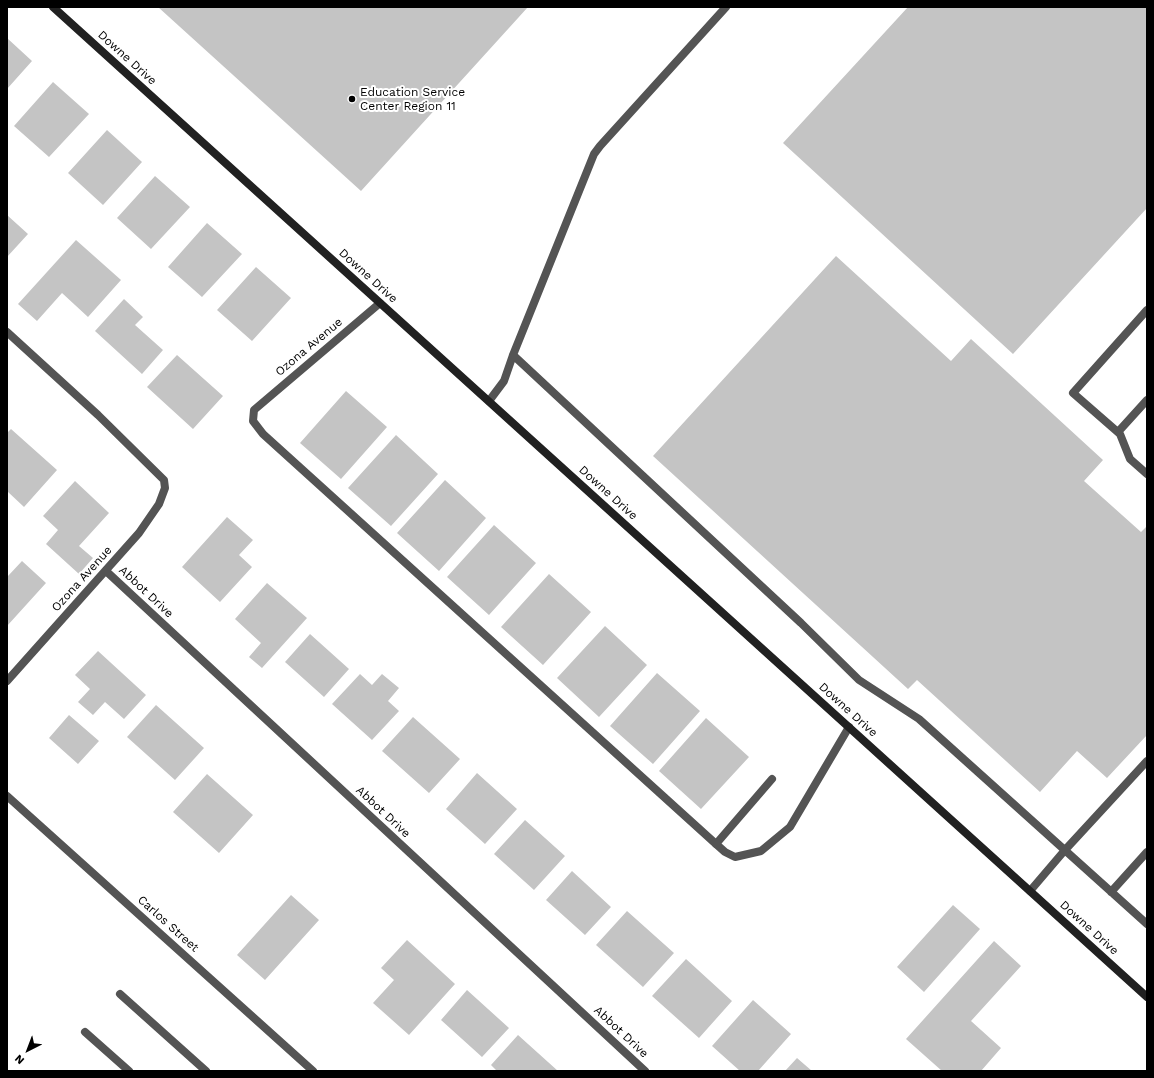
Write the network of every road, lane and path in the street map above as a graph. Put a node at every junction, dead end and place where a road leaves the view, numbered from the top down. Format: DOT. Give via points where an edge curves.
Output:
graph roads {
  1 [pos="53,7"];
  2 [pos="726,7"];
  3 [pos="380,303"];
  4 [pos="1147,310"];
  5 [pos="7,332"];
  6 [pos="513,355"];
  7 [pos="1147,400"];
  8 [pos="489,401"];
  9 [pos="1118,432"];
  10 [pos="1147,474"];
  11 [pos="106,571"];
  12 [pos="7,681"];
  13 [pos="849,727"];
  14 [pos="1147,761"];
  15 [pos="772,779"];
  16 [pos="7,796"];
  17 [pos="716,844"];
  18 [pos="1065,850"];
  19 [pos="1147,852"];
  20 [pos="1030,890"];
  21 [pos="1111,892"];
  22 [pos="1147,924"];
  23 [pos="120,994"];
  24 [pos="1147,996"];
  25 [pos="85,1032"];
  26 [pos="129,1071"];
  27 [pos="206,1071"];
  28 [pos="313,1071"];
  29 [pos="645,1071"];
  1 -- 3 [label="street, Downe Drive"];
  2 -- 6 [label="street" via="594,154"];
  3 -- 8 [label="street, Downe Drive"];
  3 -- 17 [label="street, Ozona Avenue" via="254,410 253,420 263,434"];
  4 -- 9 [label="street" via="1073,393"];
  5 -- 11 [label="street, Ozona Avenue" via="164,480 165,488 160,504"];
  6 -- 8 [label="street" via="504,381"];
  6 -- 18 [label="street" via="859,680 919,719"];
  7 -- 9 [label="street"];
  8 -- 13 [label="street, Downe Drive"];
  9 -- 10 [label="street" via="1130,459"];
  11 -- 12 [label="street, Ozona Avenue"];
  11 -- 29 [label="street, Abbot Drive"];
  13 -- 17 [label="street" via="790,827 761,851 735,857"];
  13 -- 20 [label="street, Downe Drive"];
  14 -- 18 [label="street"];
  15 -- 17 [label="street"];
  16 -- 28 [label="street, Carlos Street"];
  18 -- 20 [label="street"];
  18 -- 21 [label="street"];
  19 -- 21 [label="street"];
  20 -- 24 [label="street, Downe Drive"];
  21 -- 22 [label="street"];
  23 -- 27 [label="street"];
  25 -- 26 [label="street"];
}
